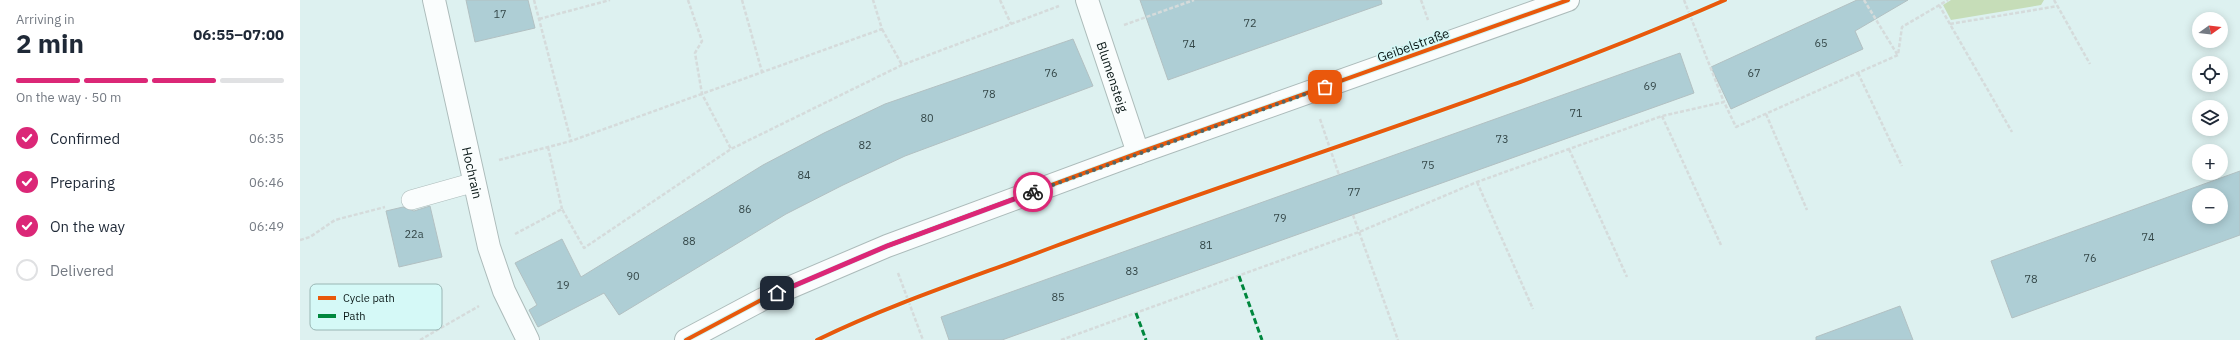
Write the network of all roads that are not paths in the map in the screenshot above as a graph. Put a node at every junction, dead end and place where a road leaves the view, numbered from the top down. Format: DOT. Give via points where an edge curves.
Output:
graph roads {
  1 [pos="434,0"];
  2 [pos="1568,0"];
  3 [pos="1077,2"];
  4 [pos="1138,153"];
  5 [pos="473,174"];
  6 [pos="411,200"];
  7 [pos="528,340"];
  8 [pos="686,340"];
  1 -- 5 [label="street, Hochrain"];
  2 -- 4 [label="street, Geibelstraße"];
  3 -- 4 [label="street, Blumensteig" via="1100,34"];
  4 -- 8 [label="street, Geibelstraße" via="887,246 764,299"];
  5 -- 6 [label="lane"];
  5 -- 7 [label="street, Hochrain" via="489,247 504,291"];
}
